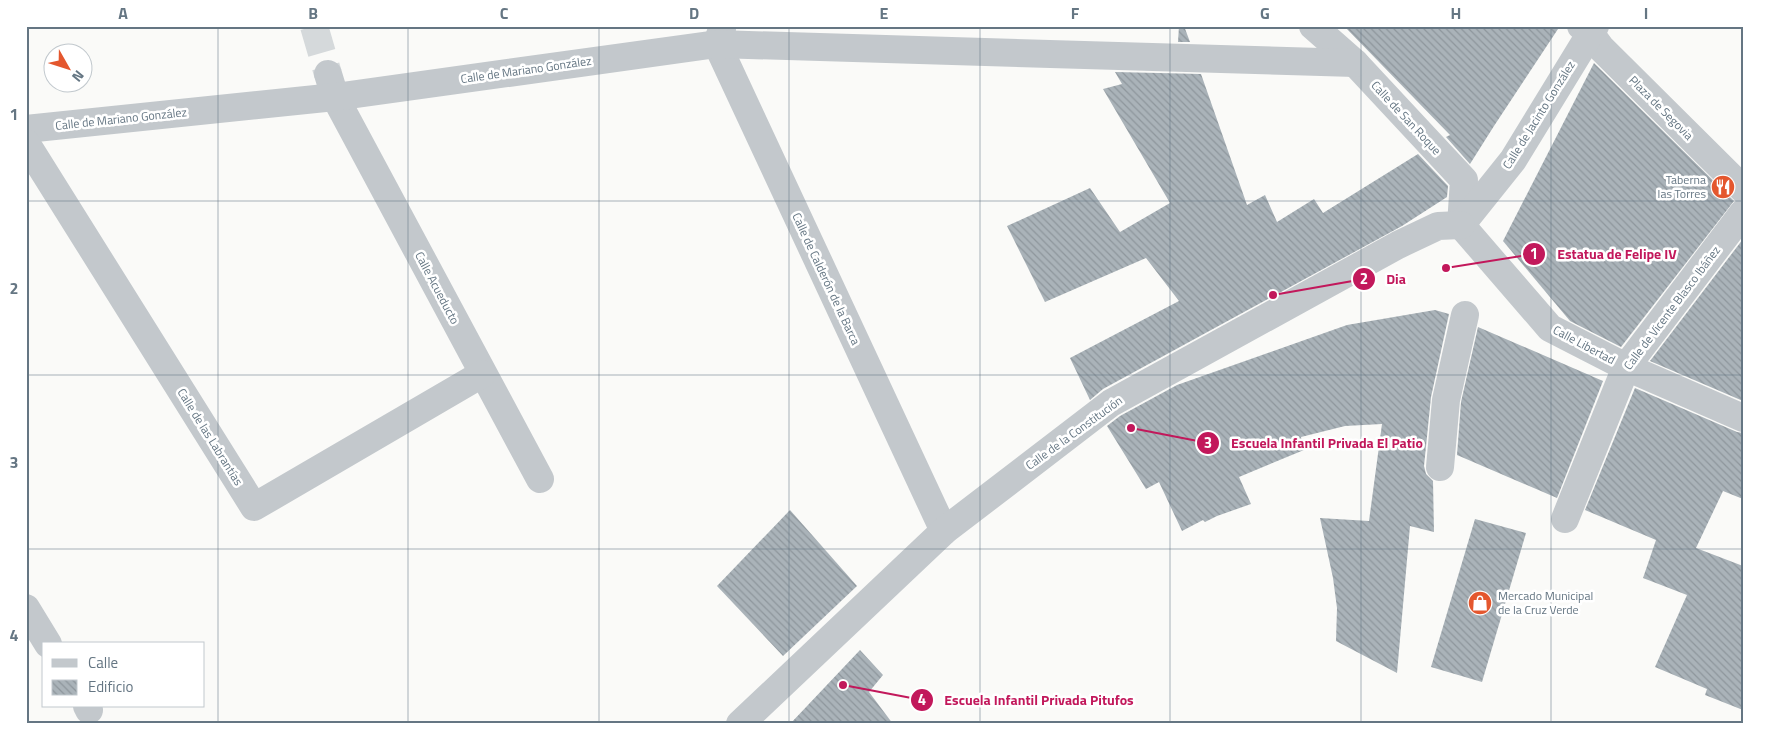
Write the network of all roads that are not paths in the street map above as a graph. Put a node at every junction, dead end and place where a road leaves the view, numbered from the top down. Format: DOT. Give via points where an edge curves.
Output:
graph roads {
  1 [pos="1313,26"];
  2 [pos="1589,29"];
  3 [pos="720,35"];
  4 [pos="1355,64"];
  5 [pos="331,85"];
  6 [pos="26,129"];
  7 [pos="26,143"];
  8 [pos="1743,189"];
  9 [pos="1743,213"];
  10 [pos="1461,225"];
  11 [pos="1465,315"];
  12 [pos="1626,367"];
  13 [pos="482,374"];
  14 [pos="1743,418"];
  15 [pos="1440,467"];
  16 [pos="540,479"];
  17 [pos="1565,519"];
  18 [pos="944,531"];
  19 [pos="26,608"];
  20 [pos="47,642"];
  21 [pos="740,724"];
  1 -- 4 [label="street, Calle de San Roque"];
  2 -- 8 [label="street, Plaza de Segovia" via="1601,48"];
  2 -- 10 [label="street, Calle de Jacinto González" via="1513,160"];
  3 -- 4 [label="street, Calle de Mariano González"];
  3 -- 5 [label="street, Calle de Mariano González"];
  3 -- 18 [label="street, Calle de Calderón de la Barca"];
  4 -- 10 [label="street, Calle de San Roque" via="1464,180"];
  5 -- 6 [label="street, Calle de Mariano González"];
  5 -- 13 [label="street, Calle Acueducto"];
  7 -- 13 [label="street, Calle de las Labrantías" via="254,507"];
  9 -- 12 [label="street, Calle de Vicente Blasco Ibáñez"];
  10 -- 12 [label="street, Calle Libertad" via="1550,328"];
  10 -- 18 [label="street, Calle de la Constitución" via="1438,226 1398,245 1111,403"];
  11 -- 15 [label="street" via="1446,400"];
  12 -- 14 [label="street, Calle Libertad"];
  12 -- 17 [label="street, Calle de Vicente Blasco Ibáñez"];
  13 -- 16 [label="street, Calle Acueducto"];
  18 -- 21 [label="street, Calle de la Constitución"];
  19 -- 20 [label="street"];
}
